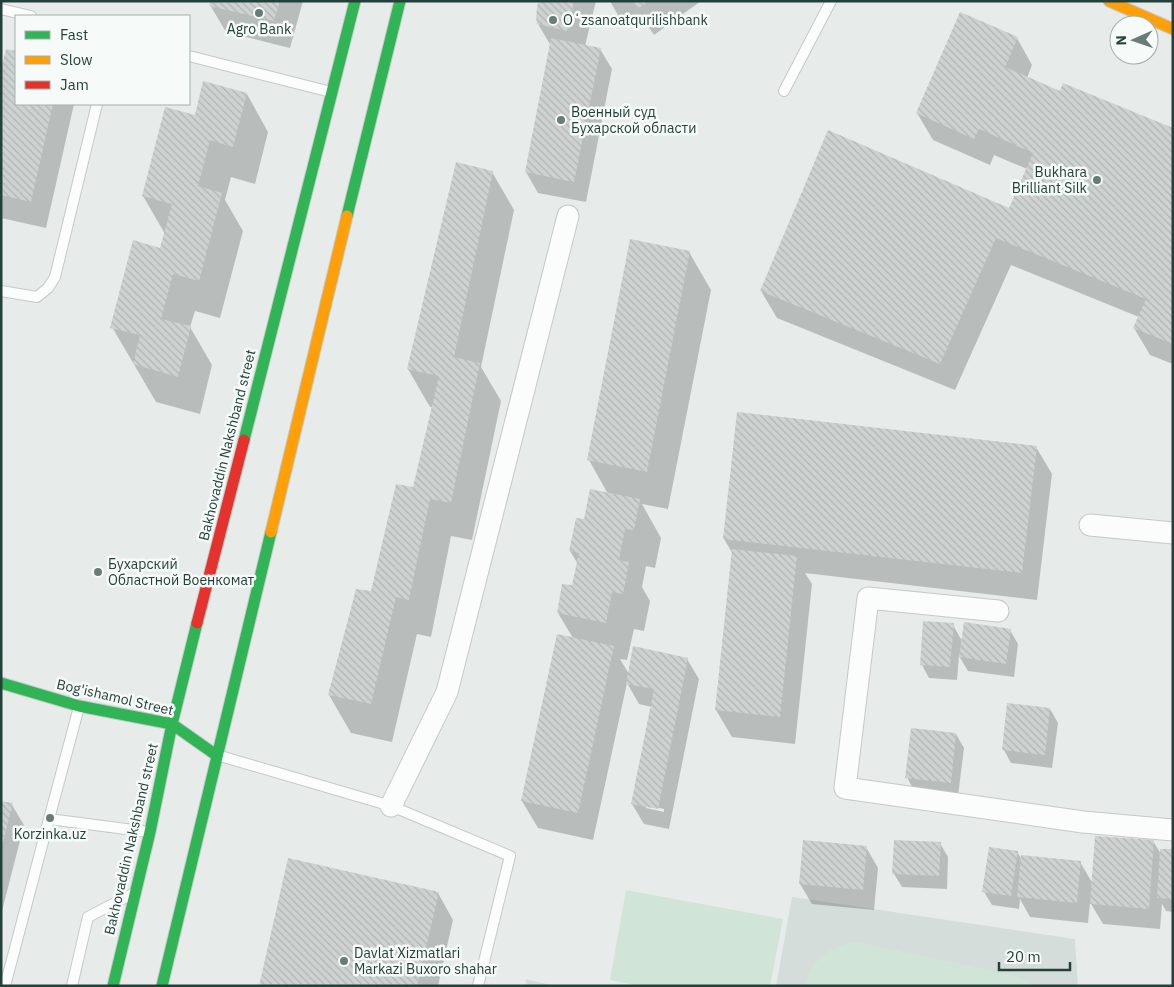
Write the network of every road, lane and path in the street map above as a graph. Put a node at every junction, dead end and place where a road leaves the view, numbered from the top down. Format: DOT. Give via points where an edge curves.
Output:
graph roads {
  1 [pos="355,1"];
  2 [pos="400,1"];
  3 [pos="831,1"];
  4 [pos="1109,1"];
  5 [pos="1,9"];
  6 [pos="27,15"];
  7 [pos="1173,29"];
  8 [pos="190,56"];
  9 [pos="784,91"];
  10 [pos="332,92"];
  11 [pos="96,105"];
  12 [pos="568,216"];
  13 [pos="1,291"];
  14 [pos="1090,525"];
  15 [pos="1173,533"];
  16 [pos="998,612"];
  17 [pos="1,683"];
  18 [pos="79,706"];
  19 [pos="172,724"];
  20 [pos="216,755"];
  21 [pos="391,806"];
  22 [pos="49,820"];
  23 [pos="1173,830"];
  24 [pos="150,832"];
  25 [pos="135,892"];
  26 [pos="4,979"];
  27 [pos="72,986"];
  28 [pos="113,986"];
  29 [pos="162,986"];
  30 [pos="478,986"];
  1 -- 10 [label="main road, Bakhovaddin Nakshband street"];
  2 -- 20 [label="main road"];
  3 -- 9 [label="lane"];
  4 -- 7 [label="main road"];
  5 -- 6 [label="lane"];
  8 -- 10 [label="lane"];
  10 -- 19 [label="main road, Bakhovaddin Nakshband street"];
  11 -- 13 [label="lane" via="55,277 37,297"];
  12 -- 21 [label="street" via="447,692"];
  14 -- 15 [label="street"];
  16 -- 23 [label="street" via="868,598 845,788 1083,822"];
  17 -- 18 [label="main road, Bog'ishamol Street"];
  18 -- 19 [label="main road, Bog'ishamol Street"];
  18 -- 22 [label="lane"];
  19 -- 20 [label="main road, Bog'ishamol Street"];
  19 -- 24 [label="main road, Bakhovaddin Nakshband street"];
  20 -- 21 [label="lane"];
  20 -- 29 [label="main road"];
  21 -- 30 [label="lane" via="510,856"];
  22 -- 24 [label="lane"];
  22 -- 26 [label="lane"];
  24 -- 25 [label="main road, Bakhovaddin Nakshband street"];
  25 -- 27 [label="lane" via="88,917"];
  25 -- 28 [label="main road, Bakhovaddin Nakshband street"];
}
